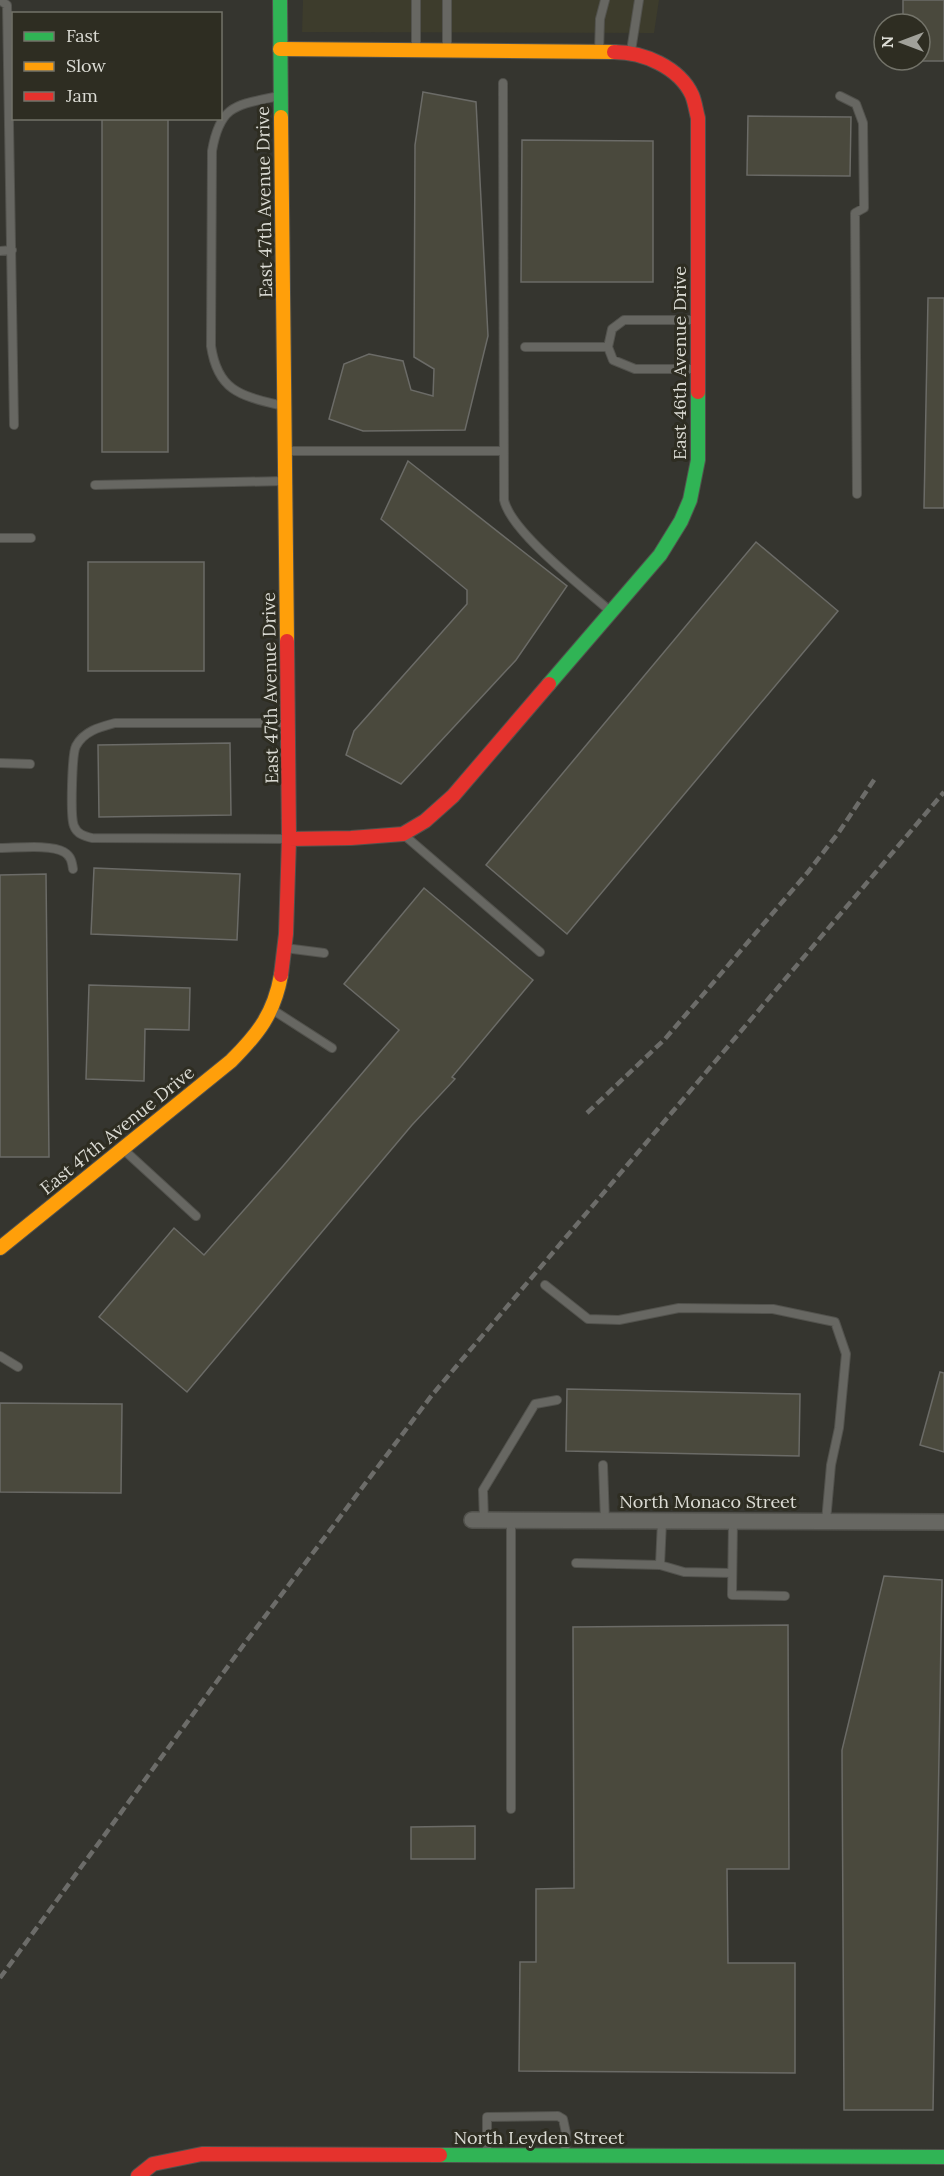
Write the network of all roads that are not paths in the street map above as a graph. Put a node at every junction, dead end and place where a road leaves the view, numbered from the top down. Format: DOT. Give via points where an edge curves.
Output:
graph roads {
  1 [pos="0,0"];
  2 [pos="280,0"];
  3 [pos="416,0"];
  4 [pos="447,0"];
  5 [pos="605,0"];
  6 [pos="639,0"];
  7 [pos="280,49"];
  8 [pos="416,50"];
  9 [pos="447,51"];
  10 [pos="600,52"];
  11 [pos="631,52"];
  12 [pos="503,82"];
  13 [pos="280,96"];
  14 [pos="840,96"];
  15 [pos="222,118"];
  16 [pos="220,120"];
  17 [pos="0,250"];
  18 [pos="12,250"];
  19 [pos="698,320"];
  20 [pos="608,347"];
  21 [pos="525,348"];
  22 [pos="698,369"];
  23 [pos="285,407"];
  24 [pos="14,425"];
  25 [pos="285,451"];
  26 [pos="503,451"];
  27 [pos="286,481"];
  28 [pos="95,485"];
  29 [pos="857,494"];
  30 [pos="0,538"];
  31 [pos="31,538"];
  32 [pos="611,612"];
  33 [pos="289,723"];
  34 [pos="0,763"];
  35 [pos="30,764"];
  36 [pos="403,834"];
  37 [pos="289,839"];
  38 [pos="0,848"];
  39 [pos="73,869"];
  40 [pos="284,948"];
  41 [pos="540,952"];
  42 [pos="324,953"];
  43 [pos="272,1009"];
  44 [pos="332,1048"];
  45 [pos="123,1149"];
  46 [pos="196,1216"];
  47 [pos="0,1248"];
  48 [pos="545,1285"];
  49 [pos="0,1356"];
  50 [pos="18,1367"];
  51 [pos="557,1400"];
  52 [pos="603,1465"];
  53 [pos="478,1520"];
  54 [pos="511,1520"];
  55 [pos="605,1521"];
  56 [pos="662,1521"];
  57 [pos="733,1521"];
  58 [pos="826,1521"];
  59 [pos="944,1522"];
  60 [pos="576,1563"];
  61 [pos="660,1564"];
  62 [pos="732,1573"];
  63 [pos="785,1596"];
  64 [pos="511,1809"];
  65 [pos="487,2155"];
  66 [pos="565,2155"];
  67 [pos="944,2157"];
  68 [pos="138,2176"];
  1 -- 18 [label="lane" via="8,4"];
  2 -- 7 [label="street, East 47th Avenue Drive"];
  3 -- 8 [label="lane"];
  4 -- 9 [label="lane"];
  5 -- 10 [label="lane" via="600,19"];
  6 -- 11 [label="lane"];
  7 -- 8 [label="street, East 46th Avenue Drive"];
  7 -- 13 [label="street, East 47th Avenue Drive"];
  8 -- 9 [label="street, East 46th Avenue Drive"];
  9 -- 10 [label="street, East 46th Avenue Drive"];
  10 -- 11 [label="street, East 46th Avenue Drive"];
  11 -- 19 [label="street, East 46th Avenue Drive" via="656,60 683,83 691,94 698,118"];
  12 -- 26 [label="lane"];
  13 -- 15 [label="lane" via="240,104"];
  13 -- 23 [label="street, East 47th Avenue Drive"];
  14 -- 29 [label="lane" via="856,104 863,123 864,208 855,213"];
  16 -- 23 [label="lane" via="212,151 214,364 220,376 248,398"];
  17 -- 18 [label="lane"];
  18 -- 24 [label="lane"];
  19 -- 20 [label="lane" via="624,320 612,329"];
  19 -- 22 [label="street, East 46th Avenue Drive"];
  20 -- 21 [label="lane"];
  20 -- 22 [label="lane" via="613,360 636,369"];
  22 -- 32 [label="street, East 46th Avenue Drive" via="698,460 683,521"];
  23 -- 25 [label="street, East 47th Avenue Drive"];
  25 -- 26 [label="lane"];
  25 -- 27 [label="street, East 47th Avenue Drive"];
  26 -- 32 [label="lane" via="507,511 534,542"];
  27 -- 28 [label="lane"];
  27 -- 33 [label="street, East 47th Avenue Drive"];
  30 -- 31 [label="lane"];
  32 -- 36 [label="street, East 46th Avenue Drive" via="453,796"];
  33 -- 37 [label="street, East 47th Avenue Drive"];
  33 -- 37 [label="lane" via="115,723 95,728 74,748 71,815 80,835 92,838"];
  34 -- 35 [label="lane"];
  36 -- 37 [label="street, East 46th Avenue Drive"];
  36 -- 41 [label="lane"];
  37 -- 40 [label="street, East 47th Avenue Drive"];
  38 -- 39 [label="lane" via="64,852"];
  40 -- 42 [label="lane"];
  40 -- 43 [label="street, East 47th Avenue Drive"];
  43 -- 44 [label="lane"];
  43 -- 45 [label="street, East 47th Avenue Drive" via="251,1041 231,1061"];
  45 -- 46 [label="lane"];
  45 -- 47 [label="street, East 47th Avenue Drive"];
  48 -- 58 [label="lane" via="588,1319 619,1320 679,1308 773,1309 836,1322 846,1354"];
  49 -- 50 [label="lane"];
  51 -- 53 [label="lane" via="535,1404 483,1490"];
  52 -- 55 [label="lane"];
  53 -- 54 [label="street, North Monaco Street"];
  54 -- 55 [label="street, North Monaco Street"];
  54 -- 64 [label="lane"];
  55 -- 56 [label="street, North Monaco Street"];
  56 -- 57 [label="street, North Monaco Street"];
  56 -- 61 [label="lane"];
  57 -- 58 [label="street, North Monaco Street"];
  57 -- 62 [label="lane"];
  58 -- 59 [label="street, North Monaco Street"];
  60 -- 61 [label="lane"];
  61 -- 62 [label="lane" via="684,1572"];
  62 -- 63 [label="lane" via="732,1595"];
  65 -- 66 [label="street, North Leyden Street"];
  65 -- 66 [label="lane" via="487,2117 558,2116 565,2124"];
  65 -- 68 [label="street, North Leyden Street" via="202,2154 153,2164"];
  66 -- 67 [label="street, North Leyden Street"];
}
